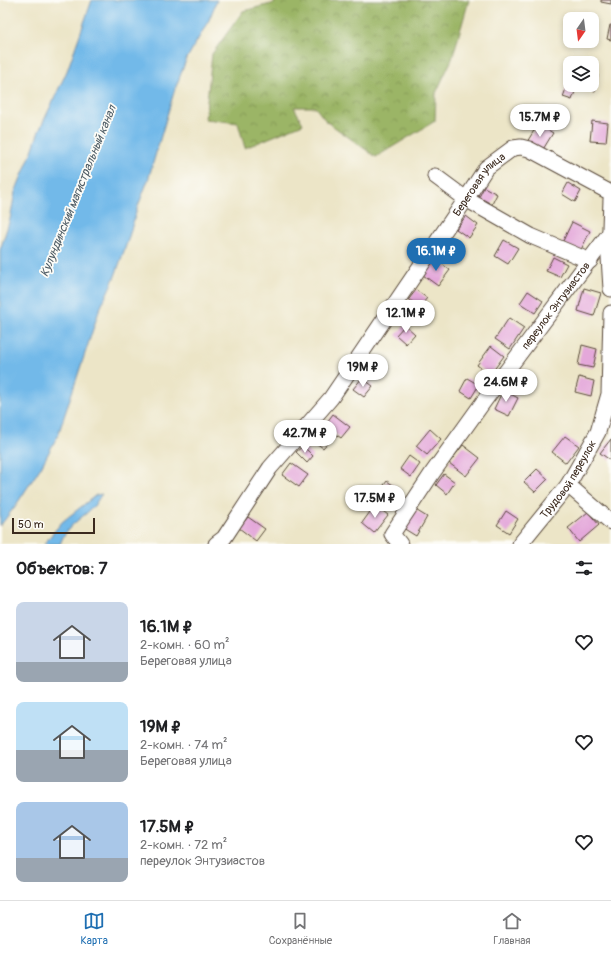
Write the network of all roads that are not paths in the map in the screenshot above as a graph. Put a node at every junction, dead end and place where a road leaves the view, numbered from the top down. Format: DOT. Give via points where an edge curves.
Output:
graph roads {
  1 [pos="435,176"];
  2 [pos="611,193"];
  3 [pos="466,200"];
  4 [pos="611,200"];
  5 [pos="609,234"];
  6 [pos="590,261"];
  7 [pos="611,289"];
  8 [pos="611,313"];
  9 [pos="610,394"];
  10 [pos="568,485"];
  11 [pos="611,522"];
  12 [pos="396,539"];
  13 [pos="224,542"];
  14 [pos="520,544"];
  1 -- 3 [label="street"];
  2 -- 3 [label="street, Береговая улица" via="529,148 521,147 513,148 486,168"];
  3 -- 6 [label="street" via="531,236"];
  3 -- 13 [label="street, Береговая улица" via="331,398 270,468"];
  4 -- 5 [label="street"];
  5 -- 6 [label="street, переулок Энтузиастов"];
  5 -- 7 [label="street"];
  6 -- 12 [label="street, переулок Энтузиастов" via="433,472"];
  8 -- 9 [label="street, Трудовой переулок"];
  9 -- 10 [label="street, Трудовой переулок" via="598,432"];
  10 -- 11 [label="street"];
  10 -- 14 [label="street, Трудовой переулок"];
}
